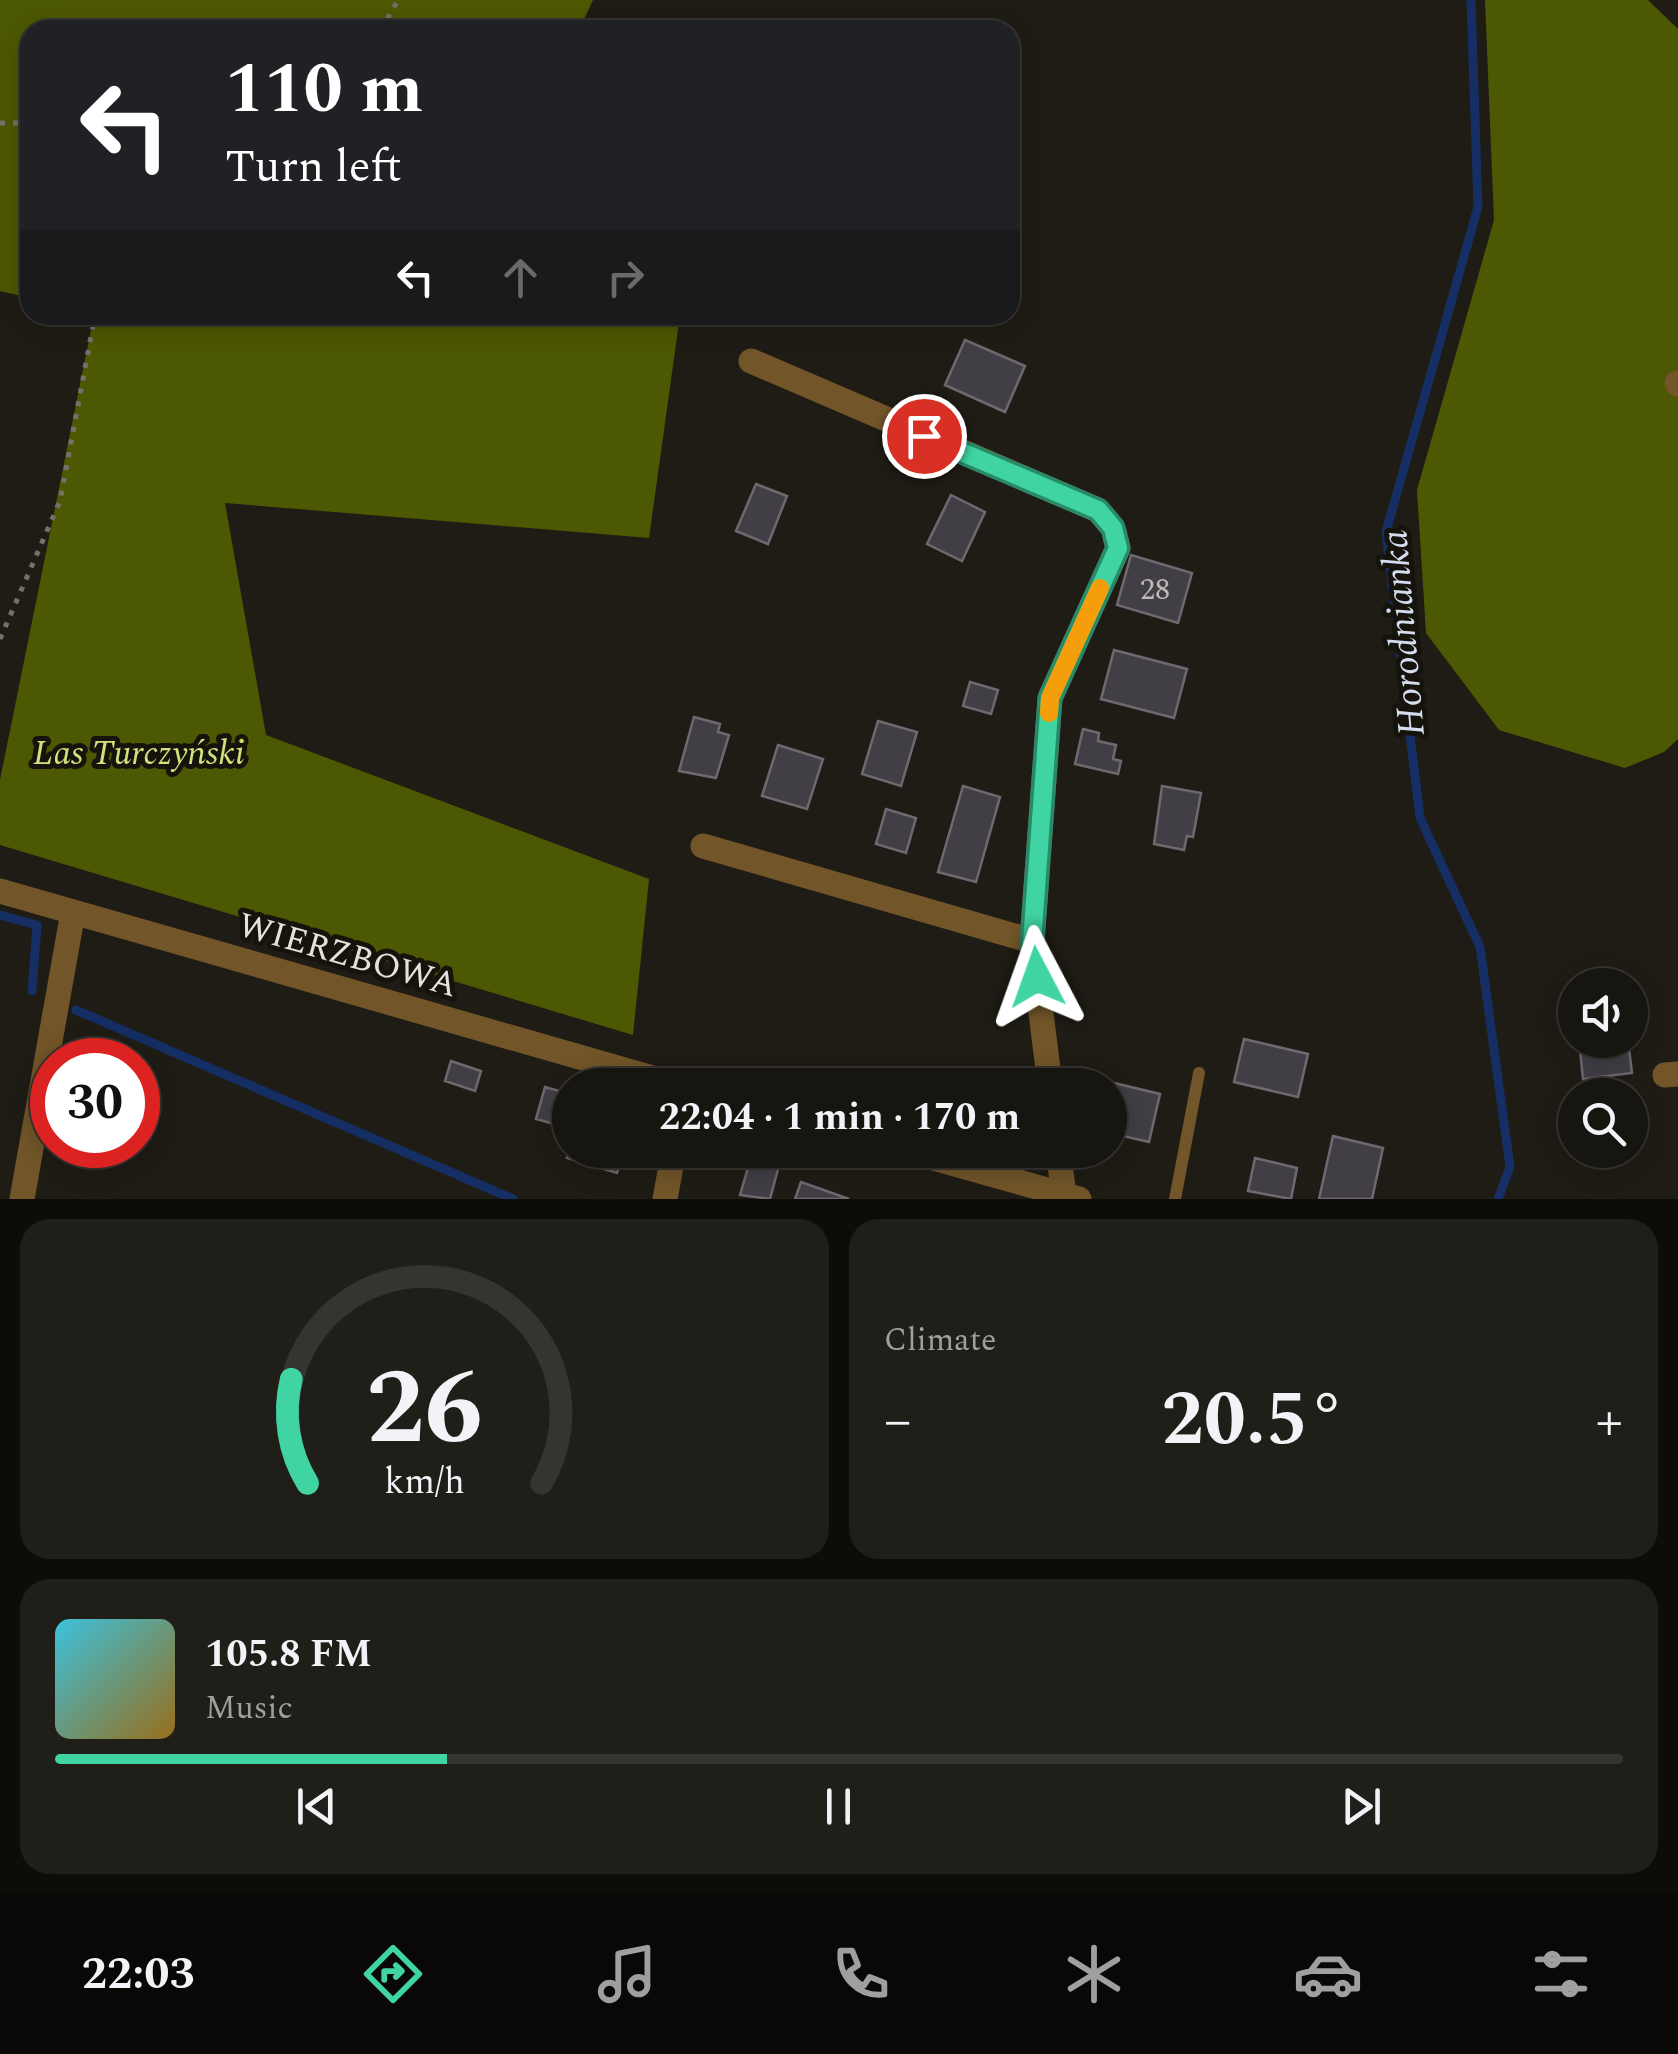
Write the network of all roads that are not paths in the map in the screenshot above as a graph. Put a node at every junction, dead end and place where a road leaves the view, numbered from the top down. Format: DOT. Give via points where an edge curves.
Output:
graph roads {
  1 [pos="751,362"];
  2 [pos="704,846"];
  3 [pos="0,891"];
  4 [pos="73,912"];
  5 [pos="1032,942"];
  6 [pos="618,1068"];
  7 [pos="1048,1068"];
  8 [pos="1199,1073"];
  9 [pos="671,1168"];
  10 [pos="950,1168"];
  11 [pos="1063,1168"];
  12 [pos="1002,1189"];
  13 [pos="1071,1197"];
  14 [pos="22,1199"];
  15 [pos="665,1199"];
  16 [pos="1175,1199"];
  1 -- 5 [label="street" via="1098,510 1113,528 1118,548 1050,698"];
  2 -- 5 [label="street"];
  3 -- 4 [label="street, WIERZBOWA"];
  4 -- 6 [label="street, WIERZBOWA"];
  4 -- 14 [label="street"];
  5 -- 7 [label="street"];
  8 -- 16 [label="lane"];
  9 -- 15 [label="street"];
  10 -- 12 [label="street"];
  11 -- 13 [label="street"];
  12 -- 13 [label="street"];
}
